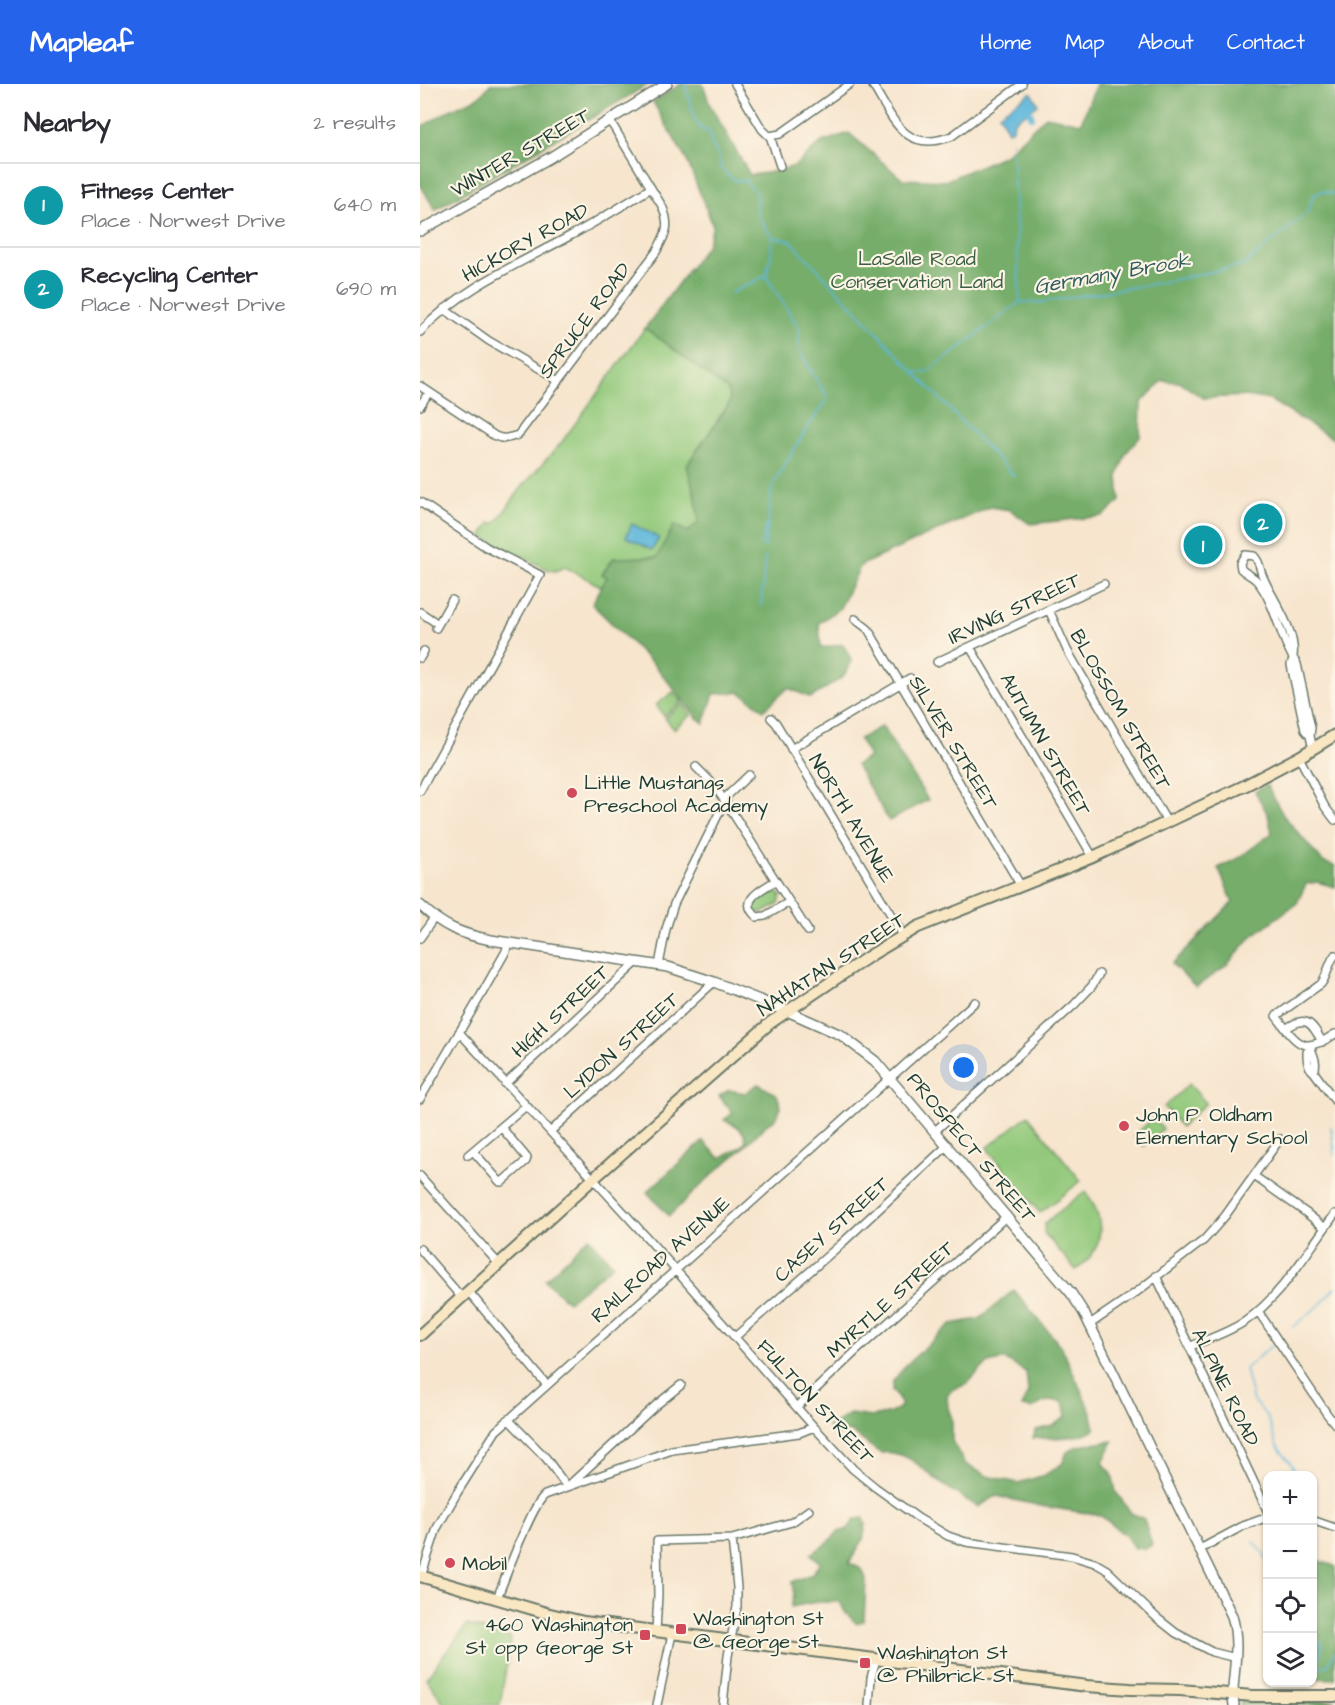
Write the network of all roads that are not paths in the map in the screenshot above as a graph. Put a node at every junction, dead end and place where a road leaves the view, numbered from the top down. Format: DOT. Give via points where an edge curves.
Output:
graph roads {
  1 [pos="667,84"];
  2 [pos="735,84"];
  3 [pos="850,84"];
  4 [pos="872,84"];
  5 [pos="1022,84"];
  6 [pos="610,121"];
  7 [pos="770,136"];
  8 [pos="780,166"];
  9 [pos="651,188"];
  10 [pos="420,231"];
  11 [pos="444,309"];
  12 [pos="420,332"];
  13 [pos="559,381"];
  14 [pos="420,386"];
  15 [pos="429,392"];
  16 [pos="420,406"];
  17 [pos="420,502"];
  18 [pos="1104,584"];
  19 [pos="452,600"];
  20 [pos="1049,610"];
  21 [pos="420,612"];
  22 [pos="855,619"];
  23 [pos="970,647"];
  24 [pos="424,651"];
  25 [pos="420,658"];
  26 [pos="1293,659"];
  27 [pos="937,662"];
  28 [pos="910,678"];
  29 [pos="900,684"];
  30 [pos="771,718"];
  31 [pos="1335,735"];
  32 [pos="791,748"];
  33 [pos="1313,749"];
  34 [pos="1299,757"];
  35 [pos="696,767"];
  36 [pos="749,775"];
  37 [pos="420,791"];
  38 [pos="725,801"];
  39 [pos="1335,820"];
  40 [pos="1167,822"];
  41 [pos="1094,856"];
  42 [pos="775,881"];
  43 [pos="1021,886"];
  44 [pos="789,902"];
  45 [pos="420,905"];
  46 [pos="434,918"];
  47 [pos="808,931"];
  48 [pos="903,935"];
  49 [pos="420,938"];
  50 [pos="508,942"];
  51 [pos="1335,956"];
  52 [pos="637,962"];
  53 [pos="659,965"];
  54 [pos="1099,974"];
  55 [pos="714,982"];
  56 [pos="975,1002"];
  57 [pos="788,1011"];
  58 [pos="1286,1029"];
  59 [pos="459,1032"];
  60 [pos="1335,1034"];
  61 [pos="1323,1042"];
  62 [pos="1310,1048"];
  63 [pos="890,1078"];
  64 [pos="506,1084"];
  65 [pos="420,1099"];
  66 [pos="1335,1101"];
  67 [pos="526,1106"];
  68 [pos="501,1127"];
  69 [pos="551,1131"];
  70 [pos="935,1131"];
  71 [pos="1280,1139"];
  72 [pos="948,1145"];
  73 [pos="420,1176"];
  74 [pos="1254,1176"];
  75 [pos="593,1179"];
  76 [pos="1335,1214"];
  77 [pos="1006,1216"];
  78 [pos="1325,1228"];
  79 [pos="420,1250"];
  80 [pos="499,1264"];
  81 [pos="675,1270"];
  82 [pos="1156,1276"];
  83 [pos="465,1295"];
  84 [pos="1258,1311"];
  85 [pos="1090,1324"];
  86 [pos="420,1335"];
  87 [pos="735,1337"];
  88 [pos="1188,1347"];
  89 [pos="546,1384"];
  90 [pos="681,1386"];
  91 [pos="797,1407"];
  92 [pos="508,1419"];
  93 [pos="1335,1424"];
  94 [pos="814,1427"];
  95 [pos="567,1487"];
  96 [pos="1263,1504"];
  97 [pos="809,1510"];
  98 [pos="1263,1516"];
  99 [pos="1317,1522"];
  100 [pos="1335,1528"];
  101 [pos="732,1539"];
  102 [pos="1200,1549"];
  103 [pos="420,1578"];
  104 [pos="497,1598"];
  105 [pos="656,1631"];
  106 [pos="672,1634"];
  107 [pos="731,1642"];
  108 [pos="1236,1658"];
  109 [pos="876,1659"];
  110 [pos="1335,1696"];
  111 [pos="1233,1700"];
  112 [pos="657,1705"];
  113 [pos="723,1705"];
  114 [pos="869,1705"];
  1 -- 6 [label="street, WINTER STREET"];
  2 -- 7 [label="street"];
  3 -- 7 [label="street" via="780,134"];
  4 -- 5 [label="street" via="899,128 926,142 952,136"];
  6 -- 9 [label="street, SPRUCE ROAD"];
  6 -- 10 [label="street, WINTER STREET"];
  7 -- 8 [label="street"];
  9 -- 11 [label="street, HICKORY ROAD"];
  9 -- 13 [label="street, SPRUCE ROAD" via="667,217 666,234"];
  11 -- 12 [label="street, HICKORY ROAD"];
  11 -- 13 [label="street" via="489,341"];
  13 -- 15 [label="street, SPRUCE ROAD" via="518,435 507,439 495,436"];
  14 -- 15 [label="street, SPRUCE ROAD"];
  15 -- 16 [label="street"];
  17 -- 37 [label="street" via="486,547 540,575"];
  18 -- 20 [label="street, IRVING STREET"];
  19 -- 21 [label="street" via="437,626"];
  20 -- 23 [label="street, IRVING STREET"];
  20 -- 40 [label="street, BLOSSOM STREET" via="1066,650"];
  22 -- 29 [label="street, SILVER STREET" via="868,629"];
  23 -- 27 [label="street, IRVING STREET"];
  23 -- 41 [label="street, AUTUMN STREET"];
  24 -- 25 [label="street"];
  26 -- 26 [label="street" via="1286,623 1258,561 1245,555 1240,566 1257,580 1269,601"];
  26 -- 33 [label="street" via="1305,730"];
  28 -- 29 [label="street"];
  29 -- 32 [label="street"];
  29 -- 43 [label="street, SILVER STREET"];
  30 -- 32 [label="street, NORTH AVENUE"];
  31 -- 33 [label="main road, NAHATAN STREET"];
  32 -- 48 [label="street, NORTH AVENUE"];
  33 -- 34 [label="main road, NAHATAN STREET"];
  34 -- 39 [label="street"];
  34 -- 40 [label="main road, NAHATAN STREET"];
  35 -- 38 [label="street"];
  36 -- 38 [label="street"];
  38 -- 42 [label="street"];
  38 -- 53 [label="street" via="674,904"];
  40 -- 41 [label="main road, NAHATAN STREET"];
  41 -- 43 [label="main road, NAHATAN STREET"];
  42 -- 44 [label="street"];
  42 -- 44 [label="street" via="754,895 750,909 757,916 765,916"];
  43 -- 48 [label="main road, NAHATAN STREET"];
  44 -- 47 [label="street"];
  45 -- 46 [label="street, PROSPECT STREET"];
  46 -- 49 [label="street"];
  46 -- 50 [label="street, PROSPECT STREET" via="470,936"];
  48 -- 57 [label="main road, NAHATAN STREET"];
  50 -- 52 [label="street, PROSPECT STREET"];
  50 -- 59 [label="street"];
  51 -- 58 [label="street" via="1322,984 1276,1016"];
  52 -- 53 [label="street, PROSPECT STREET"];
  52 -- 64 [label="street, HIGH STREET"];
  53 -- 55 [label="street, PROSPECT STREET"];
  54 -- 70 [label="street" via="1074,1005"];
  55 -- 57 [label="street, PROSPECT STREET"];
  55 -- 69 [label="street, LYDON STREET"];
  56 -- 63 [label="street, RAILROAD AVENUE"];
  57 -- 63 [label="street, PROSPECT STREET" via="842,1035"];
  57 -- 75 [label="main road, NAHATAN STREET" via="712,1072"];
  58 -- 61 [label="street" via="1296,1022 1307,1022"];
  58 -- 62 [label="street"];
  59 -- 64 [label="street, FULTON STREET"];
  59 -- 65 [label="street"];
  60 -- 61 [label="street"];
  61 -- 62 [label="street"];
  62 -- 66 [label="street" via="1310,1069"];
  63 -- 70 [label="street, PROSPECT STREET"];
  63 -- 81 [label="street, RAILROAD AVENUE"];
  64 -- 67 [label="street, FULTON STREET"];
  67 -- 68 [label="street"];
  67 -- 69 [label="street, FULTON STREET"];
  68 -- 68 [label="street" via="527,1158 500,1182 471,1153"];
  69 -- 75 [label="street, FULTON STREET"];
  70 -- 72 [label="street, PROSPECT STREET"];
  71 -- 74 [label="street"];
  72 -- 77 [label="street, PROSPECT STREET"];
  72 -- 87 [label="street, CASEY STREET"];
  73 -- 80 [label="street"];
  74 -- 78 [label="street"];
  74 -- 82 [label="street" via="1204,1240"];
  75 -- 80 [label="main road, NAHATAN STREET"];
  75 -- 81 [label="street, FULTON STREET"];
  76 -- 78 [label="street"];
  77 -- 85 [label="street, PROSPECT STREET" via="1071,1293"];
  77 -- 91 [label="street, MYRTLE STREET"];
  78 -- 84 [label="street"];
  79 -- 83 [label="street"];
  80 -- 83 [label="main road, NAHATAN STREET"];
  81 -- 87 [label="street, FULTON STREET"];
  81 -- 89 [label="street, RAILROAD AVENUE"];
  82 -- 85 [label="street"];
  82 -- 88 [label="street, ALPINE ROAD"];
  83 -- 86 [label="main road, NAHATAN STREET"];
  83 -- 89 [label="street"];
  84 -- 88 [label="street" via="1246,1321"];
  84 -- 93 [label="street"];
  85 -- 102 [label="street, PROSPECT STREET"];
  87 -- 91 [label="street, FULTON STREET"];
  88 -- 96 [label="street, ALPINE ROAD"];
  89 -- 92 [label="street, RAILROAD AVENUE"];
  90 -- 95 [label="street"];
  91 -- 94 [label="street, FULTON STREET"];
  92 -- 95 [label="street" via="546,1458"];
  92 -- 103 [label="street, RAILROAD AVENUE" via="496,1431 445,1514"];
  94 -- 95 [label="street" via="672,1450"];
  94 -- 108 [label="street, FULTON STREET" via="875,1487 948,1536 1089,1560 1107,1570 1176,1633 1212,1652"];
  95 -- 104 [label="street" via="541,1499"];
  97 -- 101 [label="street" via="792,1522"];
  98 -- 102 [label="street"];
  99 -- 100 [label="street"];
  101 -- 105 [label="street" via="657,1541"];
  101 -- 107 [label="street" via="737,1598"];
  102 -- 108 [label="street, PROSPECT STREET" via="1232,1616"];
  103 -- 104 [label="main road"];
  104 -- 105 [label="main road" via="571,1619"];
  105 -- 106 [label="main road"];
  106 -- 107 [label="main road"];
  106 -- 112 [label="street"];
  107 -- 109 [label="main road"];
  107 -- 113 [label="street"];
  108 -- 111 [label="street, PROSPECT STREET"];
  109 -- 111 [label="main road" via="1080,1686 1180,1690"];
  109 -- 114 [label="street"];
  110 -- 111 [label="main road" via="1253,1696"];
}
